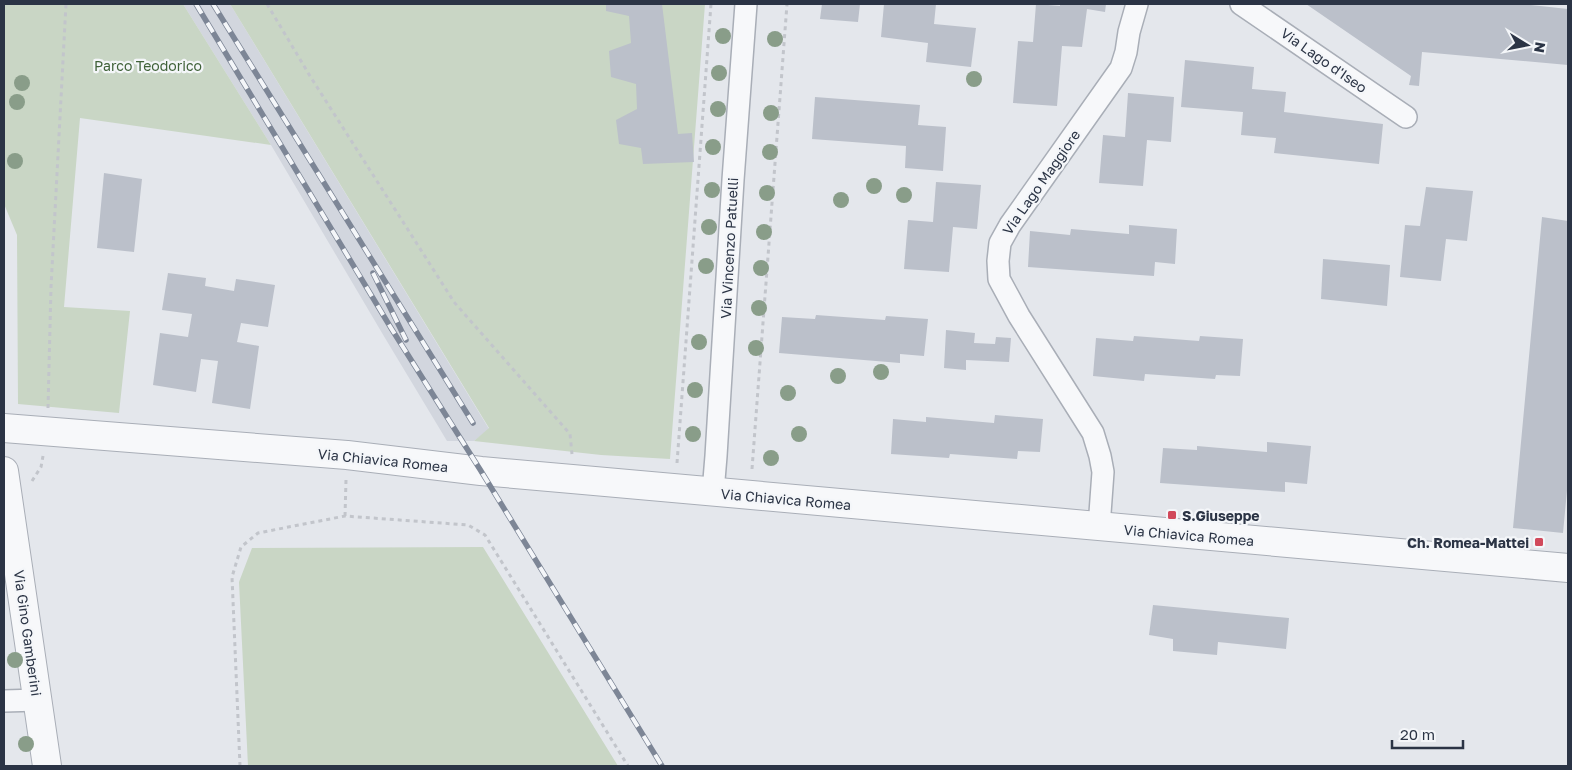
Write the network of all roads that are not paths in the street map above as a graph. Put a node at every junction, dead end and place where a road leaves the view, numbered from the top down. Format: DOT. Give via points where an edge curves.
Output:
graph roads {
  1 [pos="746,4"];
  2 [pos="1137,4"];
  3 [pos="1241,4"];
  4 [pos="1406,117"];
  5 [pos="4,428"];
  6 [pos="4,470"];
  7 [pos="713,492"];
  8 [pos="1099,527"];
  9 [pos="1568,568"];
  10 [pos="12,573"];
  11 [pos="38,700"];
  12 [pos="4,701"];
  13 [pos="47,766"];
  1 -- 7 [label="street, Via Vincenzo Patuelli"];
  2 -- 8 [label="street, Via Lago Maggiore" via="1121,68 1010,225 1000,244 998,261 999,279 1018,316 1093,433 1103,472"];
  3 -- 4 [label="street, Via Lago d'Iseo"];
  5 -- 7 [label="street, Via Chiavica Romea" via="347,455"];
  6 -- 10 [label="street, Via Gino Gamberini"];
  7 -- 8 [label="street, Via Chiavica Romea"];
  8 -- 9 [label="street, Via Chiavica Romea"];
  10 -- 11 [label="street, Via Gino Gamberini"];
  11 -- 12 [label="street"];
  11 -- 13 [label="street, Via Gino Gamberini"];
}
